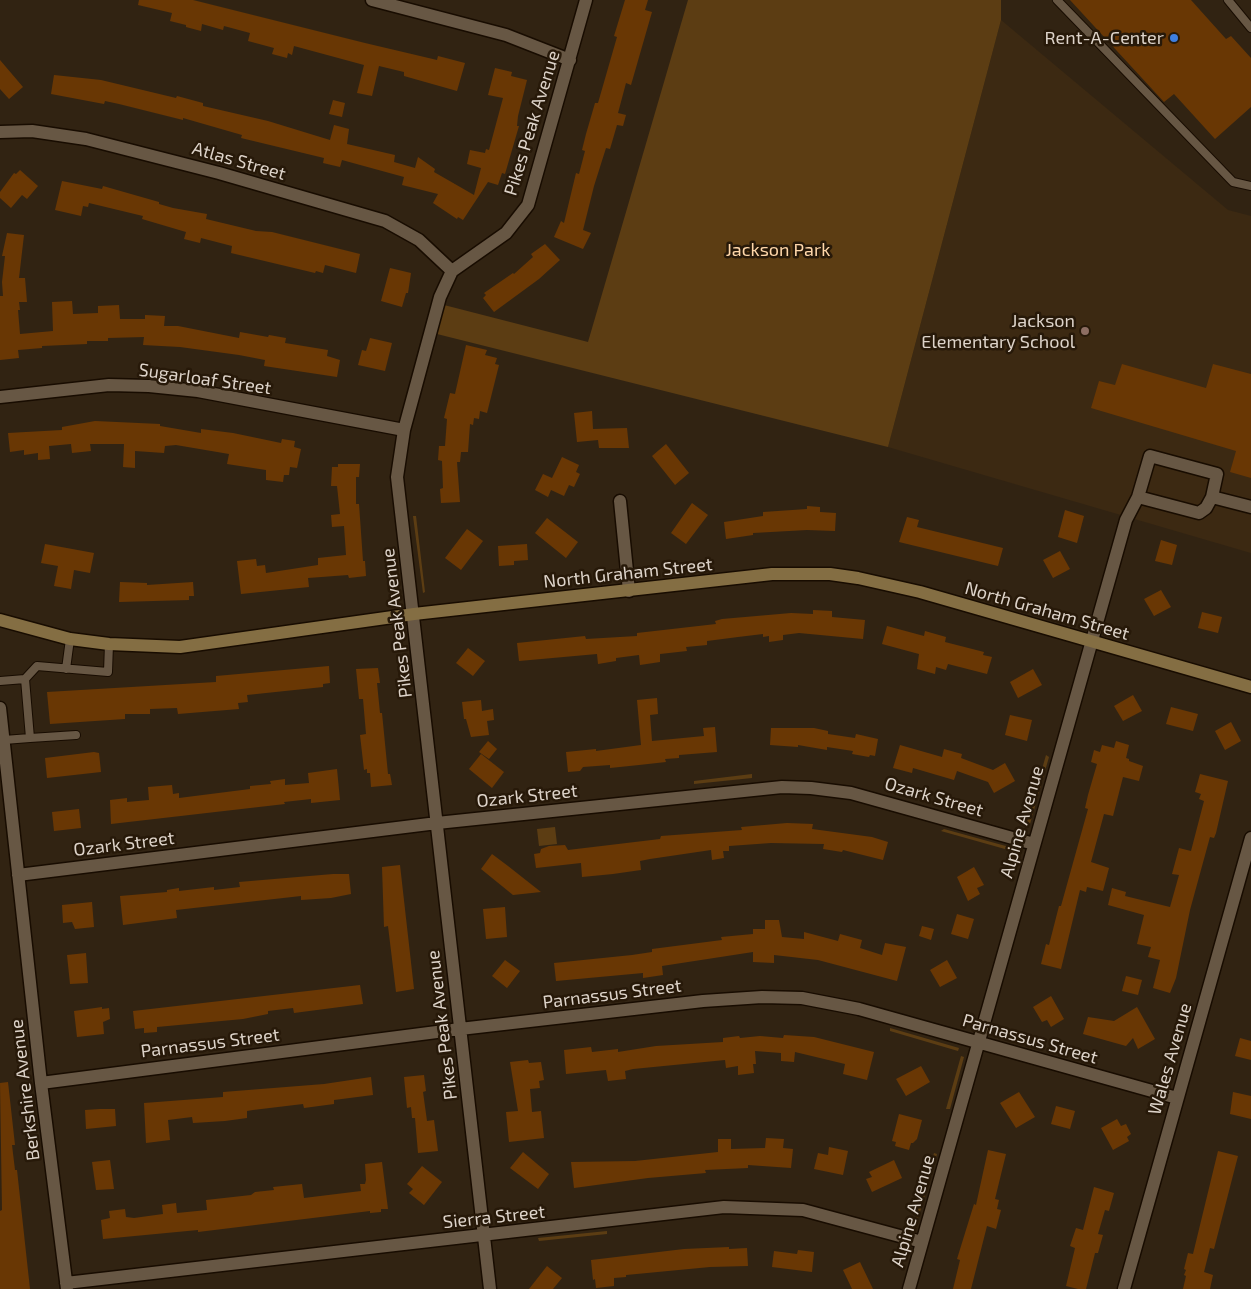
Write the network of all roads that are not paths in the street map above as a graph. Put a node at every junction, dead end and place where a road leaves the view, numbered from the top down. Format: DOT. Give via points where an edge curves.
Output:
graph roads {
  1 [pos="372,0"];
  2 [pos="586,0"];
  3 [pos="1057,0"];
  4 [pos="1228,0"];
  5 [pos="1251,28"];
  6 [pos="570,60"];
  7 [pos="0,132"];
  8 [pos="1251,186"];
  9 [pos="452,271"];
  10 [pos="0,397"];
  11 [pos="404,430"];
  12 [pos="1138,497"];
  13 [pos="1212,498"];
  14 [pos="620,501"];
  15 [pos="1251,507"];
  16 [pos="629,591"];
  17 [pos="414,614"];
  18 [pos="0,620"];
  19 [pos="70,639"];
  20 [pos="1092,642"];
  21 [pos="109,644"];
  22 [pos="66,669"];
  23 [pos="25,679"];
  24 [pos="0,681"];
  25 [pos="1251,687"];
  26 [pos="0,708"];
  27 [pos="76,736"];
  28 [pos="30,738"];
  29 [pos="4,740"];
  30 [pos="3,755"];
  31 [pos="437,823"];
  32 [pos="1251,838"];
  33 [pos="1034,844"];
  34 [pos="18,875"];
  35 [pos="460,1028"];
  36 [pos="979,1043"];
  37 [pos="41,1083"];
  38 [pos="1177,1098"];
  39 [pos="484,1235"];
  40 [pos="922,1242"];
  41 [pos="66,1286"];
  42 [pos="490,1289"];
  43 [pos="909,1289"];
  44 [pos="1124,1289"];
  1 -- 6 [label="street" via="506,36"];
  2 -- 6 [label="street, Pikes Peak Avenue"];
  3 -- 8 [label="lane" via="1233,182"];
  4 -- 5 [label="lane"];
  6 -- 9 [label="street, Pikes Peak Avenue" via="528,205 506,233"];
  7 -- 9 [label="street, Atlas Street" via="32,131 86,139 385,221 419,240"];
  9 -- 11 [label="street, Pikes Peak Avenue" via="440,297"];
  10 -- 11 [label="street, Sugarloaf Street" via="109,385 149,386 198,391"];
  11 -- 17 [label="street, Pikes Peak Avenue" via="396,477"];
  12 -- 13 [label="street" via="1199,513"];
  12 -- 13 [label="street, Alpine Avenue" via="1150,456 1217,474"];
  12 -- 20 [label="street, Alpine Avenue" via="1126,520"];
  13 -- 15 [label="street"];
  14 -- 16 [label="street"];
  16 -- 17 [label="main road, North Graham Street"];
  16 -- 20 [label="main road, North Graham Street" via="772,574 830,574 920,592"];
  17 -- 21 [label="main road, North Graham Street" via="180,647"];
  17 -- 31 [label="street, Pikes Peak Avenue"];
  18 -- 19 [label="main road, North Graham Street"];
  19 -- 21 [label="main road, North Graham Street"];
  19 -- 22 [label="lane"];
  20 -- 25 [label="main road, North Graham Street"];
  20 -- 33 [label="street, Alpine Avenue"];
  21 -- 22 [label="lane" via="108,672"];
  22 -- 23 [label="lane" via="37,666"];
  23 -- 24 [label="lane"];
  23 -- 28 [label="lane"];
  26 -- 29 [label="street, Berkshire Avenue"];
  27 -- 28 [label="lane"];
  28 -- 29 [label="lane"];
  29 -- 30 [label="street, Berkshire Avenue"];
  30 -- 34 [label="street, Berkshire Avenue"];
  31 -- 33 [label="street, Ozark Street" via="718,792 795,787 861,796"];
  31 -- 34 [label="street, Ozark Street"];
  31 -- 35 [label="street, Pikes Peak Avenue"];
  32 -- 38 [label="street, Wales Avenue"];
  33 -- 36 [label="street, Alpine Avenue"];
  34 -- 37 [label="street, Berkshire Avenue"];
  35 -- 36 [label="street, Parnassus Street" via="703,1001 802,998 859,1009"];
  35 -- 37 [label="street, Parnassus Street"];
  35 -- 39 [label="street, Pikes Peak Avenue"];
  36 -- 38 [label="street, Parnassus Street"];
  36 -- 40 [label="street, Alpine Avenue"];
  37 -- 41 [label="street, Berkshire Avenue"];
  38 -- 44 [label="street, Wales Avenue"];
  39 -- 40 [label="street, Sierra Street" via="742,1206 803,1210"];
  39 -- 41 [label="street, Sierra Street"];
  39 -- 42 [label="street, Pikes Peak Avenue"];
  40 -- 43 [label="street, Alpine Avenue"];
}
